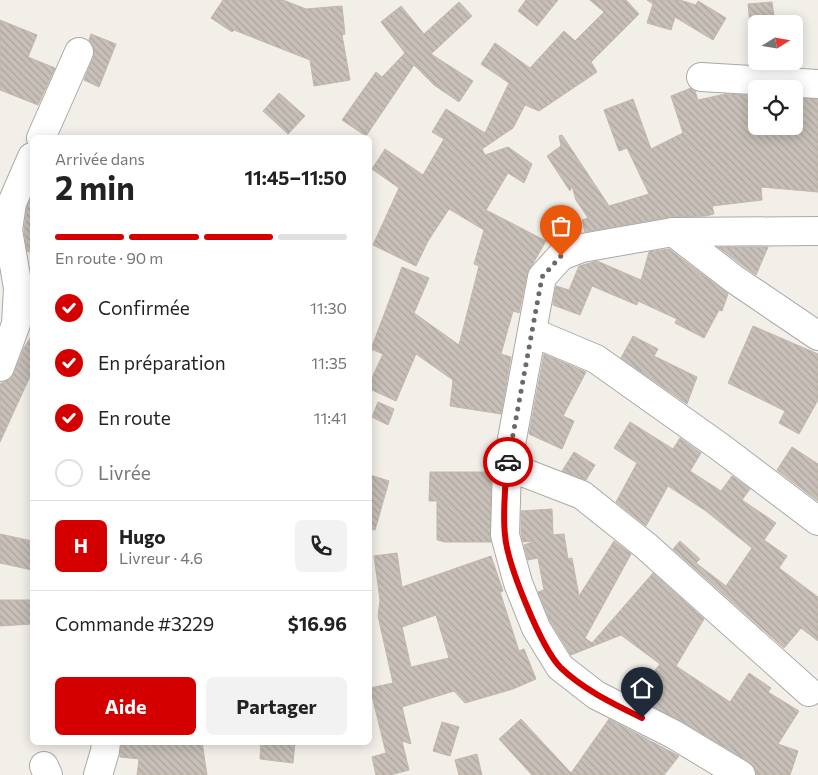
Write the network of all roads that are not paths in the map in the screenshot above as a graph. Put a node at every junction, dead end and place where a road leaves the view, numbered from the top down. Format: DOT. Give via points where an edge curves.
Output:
graph roads {
  1 [pos="79,52"];
  2 [pos="701,77"];
  3 [pos="818,84"];
  4 [pos="42,135"];
  5 [pos="30,162"];
  6 [pos="818,231"];
  7 [pos="673,232"];
  8 [pos="532,332"];
  9 [pos="818,336"];
  10 [pos="0,367"];
  11 [pos="508,466"];
  12 [pos="818,520"];
  13 [pos="809,692"];
  14 [pos="106,745"];
  15 [pos="98,775"];
  16 [pos="741,775"];
  1 -- 4 [label="street"];
  2 -- 3 [label="street"];
  5 -- 10 [label="street" via="12,203 8,230 18,288 16,324"];
  6 -- 7 [label="street"];
  7 -- 8 [label="street" via="582,248 561,256 542,277"];
  7 -- 9 [label="street" via="734,279"];
  8 -- 11 [label="street"];
  8 -- 12 [label="street" via="596,359"];
  11 -- 13 [label="street" via="582,495 646,546"];
  11 -- 16 [label="street" via="504,535 536,628 560,667 596,695 673,734"];
  14 -- 15 [label="street"];
}
